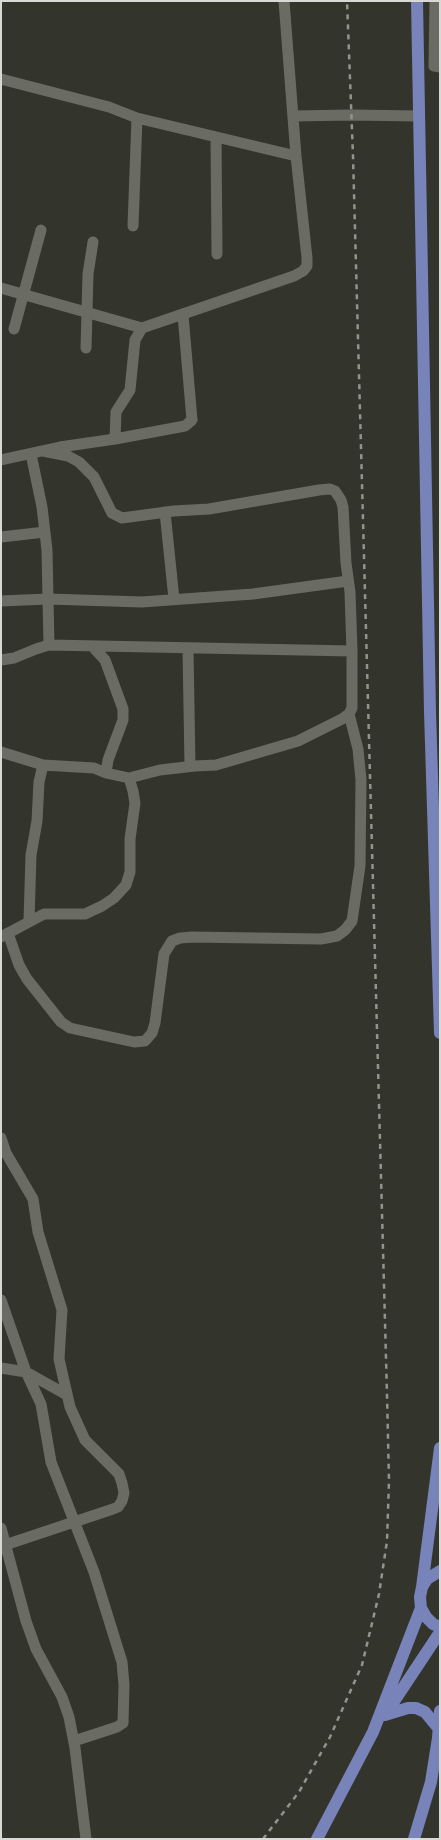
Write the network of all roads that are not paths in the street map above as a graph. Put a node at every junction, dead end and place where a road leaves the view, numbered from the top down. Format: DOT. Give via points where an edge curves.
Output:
graph roads {
  1 [pos="284,1"];
  2 [pos="416,1"];
  3 [pos="435,1"];
  4 [pos="438,14"];
  5 [pos="418,67"];
  6 [pos="437,67"];
  7 [pos="1,79"];
  8 [pos="293,116"];
  9 [pos="418,116"];
  10 [pos="137,118"];
  11 [pos="216,137"];
  12 [pos="296,156"];
  13 [pos="133,226"];
  14 [pos="41,230"];
  15 [pos="93,242"];
  16 [pos="218,254"];
  17 [pos="1,288"];
  18 [pos="23,295"];
  19 [pos="87,312"];
  20 [pos="183,315"];
  21 [pos="142,328"];
  22 [pos="14,329"];
  23 [pos="86,348"];
  24 [pos="115,439"];
  25 [pos="42,451"];
  26 [pos="30,454"];
  27 [pos="1,460"];
  28 [pos="165,512"];
  29 [pos="1,526"];
  30 [pos="45,532"];
  31 [pos="3,537"];
  32 [pos="348,580"];
  33 [pos="48,599"];
  34 [pos="174,599"];
  35 [pos="1,601"];
  36 [pos="49,645"];
  37 [pos="93,646"];
  38 [pos="188,649"];
  39 [pos="352,651"];
  40 [pos="1,660"];
  41 [pos="349,714"];
  42 [pos="1,752"];
  43 [pos="43,765"];
  44 [pos="190,766"];
  45 [pos="106,773"];
  46 [pos="129,778"];
  47 [pos="29,921"];
  48 [pos="4,935"];
  49 [pos="440,1033"];
  50 [pos="1,1138"];
  51 [pos="1,1300"];
  52 [pos="1,1368"];
  53 [pos="26,1372"];
  54 [pos="67,1395"];
  55 [pos="440,1448"];
  56 [pos="74,1522"];
  57 [pos="1,1528"];
  58 [pos="5,1545"];
  59 [pos="440,1571"];
  60 [pos="422,1587"];
  61 [pos="421,1608"];
  62 [pos="440,1627"];
  63 [pos="440,1632"];
  64 [pos="440,1711"];
  65 [pos="385,1715"];
  66 [pos="373,1732"];
  67 [pos="439,1732"];
  68 [pos="74,1740"];
  69 [pos="86,1839"];
  70 [pos="317,1839"];
  71 [pos="414,1839"];
  1 -- 8 [label="street"];
  2 -- 5 [label="main road"];
  3 -- 4 [label="street"];
  4 -- 6 [label="street"];
  5 -- 6 [label="street"];
  5 -- 9 [label="main road"];
  7 -- 10 [label="street" via="109,107"];
  8 -- 9 [label="street"];
  8 -- 12 [label="street"];
  9 -- 49 [label="main road" via="430,712"];
  10 -- 11 [label="street"];
  10 -- 13 [label="street"];
  11 -- 12 [label="street"];
  11 -- 16 [label="street"];
  12 -- 20 [label="street" via="307,258 304,271"];
  14 -- 18 [label="street"];
  15 -- 19 [label="street" via="88,274"];
  17 -- 18 [label="street"];
  18 -- 19 [label="street"];
  18 -- 22 [label="street"];
  19 -- 21 [label="street"];
  19 -- 23 [label="street"];
  20 -- 21 [label="street"];
  20 -- 24 [label="street" via="192,420 185,426"];
  21 -- 24 [label="street" via="135,340 130,390 116,412"];
  24 -- 25 [label="street"];
  25 -- 26 [label="street"];
  25 -- 28 [label="street" via="68,456 79,462 94,477 105,502 117,516 130,518"];
  26 -- 27 [label="street"];
  26 -- 30 [label="street"];
  28 -- 32 [label="street" via="209,509 330,489 338,495 343,506"];
  28 -- 34 [label="street"];
  29 -- 31 [label="street"];
  30 -- 31 [label="street"];
  30 -- 33 [label="street" via="48,550"];
  32 -- 34 [label="street" via="253,594"];
  32 -- 39 [label="street"];
  33 -- 34 [label="street" via="142,602"];
  33 -- 35 [label="street"];
  33 -- 36 [label="street"];
  36 -- 37 [label="street"];
  36 -- 40 [label="street"];
  37 -- 38 [label="street"];
  37 -- 45 [label="street" via="105,660 124,709 123,720 108,760"];
  38 -- 39 [label="street"];
  38 -- 44 [label="street"];
  39 -- 41 [label="street" via="352,708"];
  41 -- 44 [label="street" via="298,741 216,765"];
  41 -- 48 [label="street" via="358,749 361,780 360,866 352,921 336,936 321,939 192,937 172,941 164,954 152,1033 145,1041 134,1042 70,1028 62,1022 27,979"];
  42 -- 43 [label="street"];
  43 -- 45 [label="street" via="94,768"];
  43 -- 47 [label="street" via="31,855"];
  44 -- 46 [label="street"];
  45 -- 46 [label="street"];
  46 -- 47 [label="street" via="135,803 130,839 130,872 126,885 108,902 85,914 44,914"];
  47 -- 48 [label="street"];
  50 -- 54 [label="street" via="6,1153 33,1199 38,1232 62,1310 59,1359"];
  51 -- 53 [label="street"];
  52 -- 53 [label="street"];
  53 -- 54 [label="street"];
  53 -- 56 [label="street" via="42,1404 51,1462"];
  54 -- 56 [label="street" via="85,1440 119,1474 124,1493 118,1507"];
  55 -- 60 [label="main road"];
  56 -- 58 [label="street"];
  56 -- 68 [label="street" via="94,1572 122,1662 124,1684 123,1723"];
  57 -- 58 [label="street"];
  58 -- 68 [label="street" via="36,1649 62,1696"];
  59 -- 60 [label="main road"];
  60 -- 61 [label="main road"];
  61 -- 62 [label="main road" via="426,1617"];
  61 -- 66 [label="main road"];
  63 -- 65 [label="main road"];
  64 -- 67 [label="main road"];
  65 -- 66 [label="main road"];
  65 -- 67 [label="main road" via="416,1708 425,1712"];
  66 -- 70 [label="main road"];
  67 -- 71 [label="main road" via="431,1782"];
  68 -- 69 [label="street"];
}
